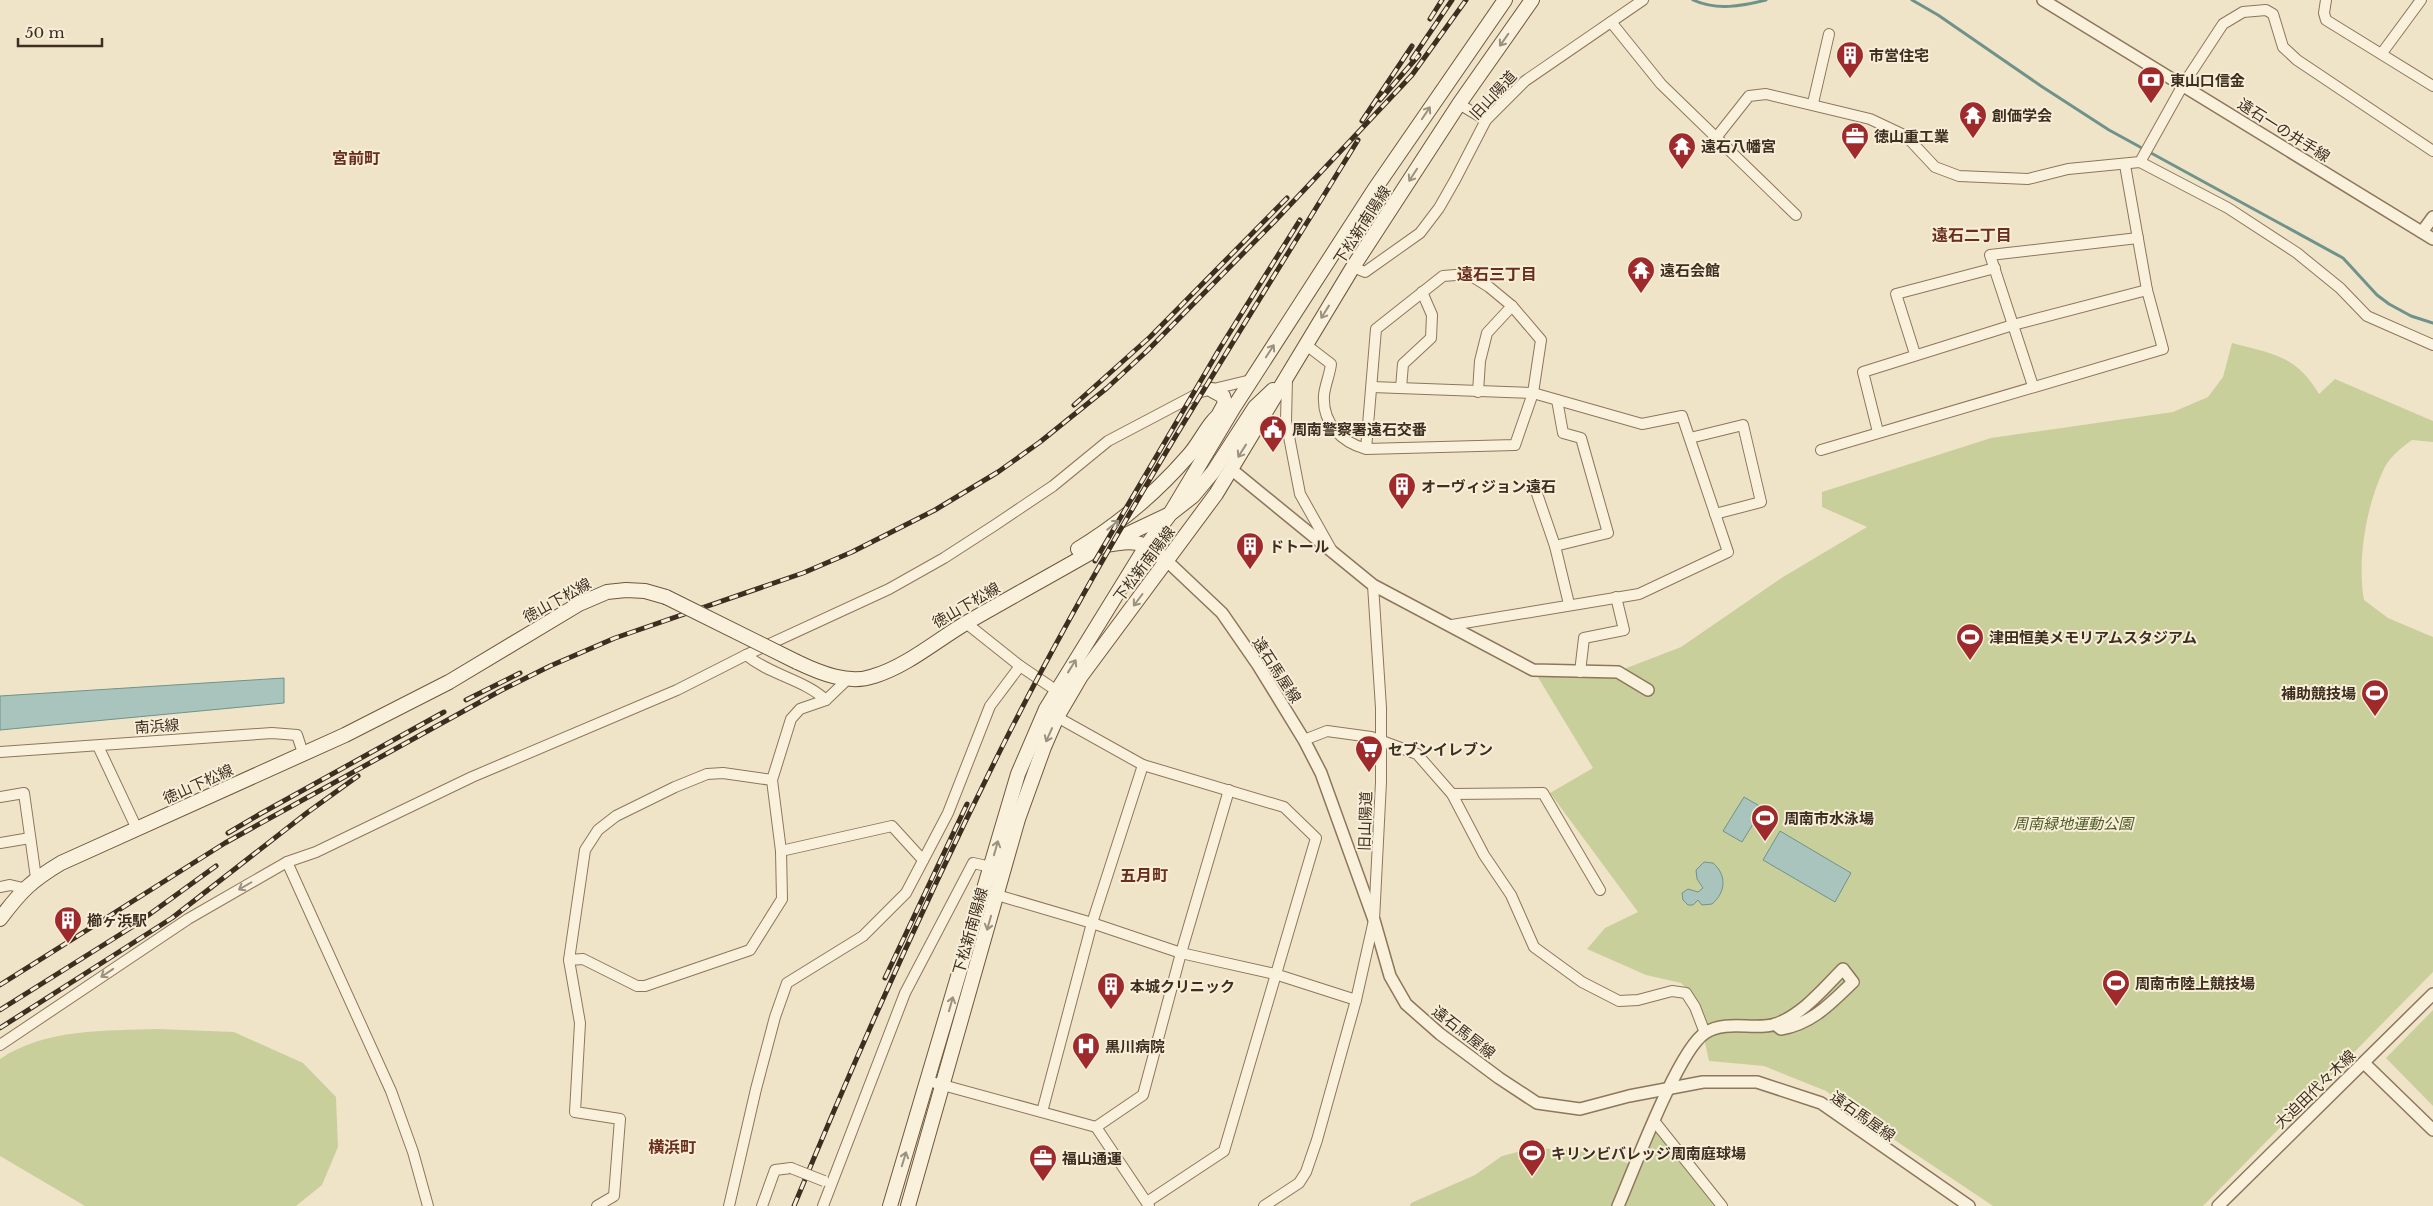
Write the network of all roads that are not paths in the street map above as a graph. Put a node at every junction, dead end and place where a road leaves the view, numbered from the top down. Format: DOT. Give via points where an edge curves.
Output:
graph roads {
  1 [pos="1506,0"];
  2 [pos="1532,0"];
  3 [pos="1642,0"];
  4 [pos="2043,0"];
  5 [pos="2326,0"];
  6 [pos="2421,0"];
  7 [pos="1611,22"];
  8 [pos="1830,34"];
  9 [pos="2382,53"];
  10 [pos="2183,85"];
  11 [pos="2433,86"];
  12 [pos="1812,103"];
  13 [pos="1459,104"];
  14 [pos="1486,120"];
  15 [pos="1715,139"];
  16 [pos="2433,151"];
  17 [pos="2140,162"];
  18 [pos="2125,165"];
  19 [pos="1796,215"];
  20 [pos="2433,216"];
  21 [pos="2422,232"];
  22 [pos="2138,238"];
  23 [pos="2433,239"];
  24 [pos="1353,267"];
  25 [pos="1995,268"];
  26 [pos="2147,290"];
  27 [pos="1422,292"];
  28 [pos="1512,306"];
  29 [pos="2013,325"];
  30 [pos="1305,344"];
  31 [pos="2433,345"];
  32 [pos="1915,354"];
  33 [pos="1287,378"];
  34 [pos="1252,380"];
  35 [pos="1372,386"];
  36 [pos="2033,386"];
  37 [pos="1401,388"];
  38 [pos="1212,390"];
  39 [pos="1478,392"];
  40 [pos="1533,393"];
  41 [pos="1557,400"];
  42 [pos="1234,407"];
  43 [pos="1219,414"];
  44 [pos="1878,432"];
  45 [pos="1690,438"];
  46 [pos="1366,449"];
  47 [pos="1821,450"];
  48 [pos="1230,469"];
  49 [pos="1529,486"];
  50 [pos="1170,514"];
  51 [pos="1715,514"];
  52 [pos="1147,545"];
  53 [pos="1102,546"];
  54 [pos="1555,546"];
  55 [pos="1332,551"];
  56 [pos="1167,561"];
  57 [pos="1373,585"];
  58 [pos="1616,597"];
  59 [pos="1569,604"];
  60 [pos="987,612"];
  61 [pos="966,623"];
  62 [pos="1452,625"];
  63 [pos="746,655"];
  64 [pos="1020,666"];
  65 [pos="1580,672"];
  66 [pos="849,678"];
  67 [pos="1648,690"];
  68 [pos="1057,691"];
  69 [pos="826,700"];
  70 [pos="1057,717"];
  71 [pos="1304,740"];
  72 [pos="1381,740"];
  73 [pos="98,746"];
  74 [pos="0,752"];
  75 [pos="304,753"];
  76 [pos="1143,765"];
  77 [pos="772,780"];
  78 [pos="1228,790"];
  79 [pos="1452,794"];
  80 [pos="0,797"];
  81 [pos="137,829"];
  82 [pos="30,838"];
  83 [pos="0,842"];
  84 [pos="780,852"];
  85 [pos="923,860"];
  86 [pos="287,862"];
  87 [pos="991,867"];
  88 [pos="36,878"];
  89 [pos="0,886"];
  90 [pos="23,888"];
  91 [pos="1600,890"];
  92 [pos="997,895"];
  93 [pos="0,919"];
  94 [pos="1374,920"];
  95 [pos="1092,923"];
  96 [pos="1181,953"];
  97 [pos="569,960"];
  98 [pos="1275,974"];
  99 [pos="2433,994"];
  100 [pos="1356,1000"];
  101 [pos="1775,1024"];
  102 [pos="1705,1034"];
  103 [pos="0,1045"];
  104 [pos="2364,1063"];
  105 [pos="928,1081"];
  106 [pos="942,1085"];
  107 [pos="1668,1089"];
  108 [pos="1042,1112"];
  109 [pos="1655,1122"];
  110 [pos="1096,1127"];
  111 [pos="2433,1130"];
  112 [pos="828,1183"];
  113 [pos="1148,1204"];
  114 [pos="428,1206"];
  115 [pos="597,1206"];
  116 [pos="729,1206"];
  117 [pos="762,1206"];
  118 [pos="823,1206"];
  119 [pos="890,1206"];
  120 [pos="908,1206"];
  121 [pos="1264,1206"];
  122 [pos="1618,1206"];
  123 [pos="1722,1206"];
  124 [pos="1969,1206"];
  125 [pos="2218,1206"];
  34 -- 1 [label="main road, 下松新南陽線, one-way" via="1374,190"];
  2 -- 13 [label="main road, 下松新南陽線, one-way"];
  3 -- 7 [label="street, 旧山陽道"];
  4 -- 10 [label="street, 遠石一の井手線"];
  5 -- 9 [label="street" via="2326,20"];
  6 -- 9 [label="street"];
  7 -- 14 [label="street, 旧山陽道" via="1525,81"];
  7 -- 15 [label="street" via="1661,84"];
  8 -- 12 [label="street"];
  9 -- 11 [label="street"];
  10 -- 16 [label="street" via="2223,24 2243,12 2266,10 2273,14 2283,46 2297,60"];
  10 -- 17 [label="street"];
  10 -- 21 [label="street, 遠石一の井手線"];
  12 -- 15 [label="street" via="1766,94 1749,96"];
  12 -- 18 [label="street" via="1870,119 1906,136 1935,167 1959,176 2028,179 2068,169"];
  13 -- 14 [label="street"];
  13 -- 24 [label="main road, 下松新南陽線, one-way"];
  14 -- 24 [label="street, 旧山陽道" via="1443,201 1420,233 1365,272"];
  15 -- 19 [label="street"];
  17 -- 18 [label="street"];
  17 -- 31 [label="street" via="2228,208 2297,253 2340,288 2367,316"];
  18 -- 22 [label="street"];
  20 -- 21 [label="street"];
  21 -- 23 [label="street, 遠石一の井手線"];
  22 -- 25 [label="street" via="1990,255"];
  22 -- 26 [label="street"];
  24 -- 30 [label="main road, 下松新南陽線, one-way"];
  25 -- 29 [label="street"];
  25 -- 32 [label="street" via="1896,294"];
  26 -- 29 [label="street"];
  26 -- 36 [label="street" via="2163,349"];
  27 -- 28 [label="street" via="1443,276 1468,274 1489,286"];
  27 -- 35 [label="street" via="1376,329"];
  27 -- 37 [label="street" via="1432,315 1431,338 1403,364"];
  28 -- 39 [label="street" via="1487,332 1480,361"];
  28 -- 40 [label="street" via="1541,340"];
  29 -- 32 [label="street"];
  29 -- 36 [label="street"];
  30 -- 33 [label="main road, 下松新南陽線"];
  30 -- 46 [label="street" via="1331,364 1324,394 1326,415 1336,433 1350,445"];
  32 -- 44 [label="street" via="1863,372"];
  33 -- 48 [label="main road, 下松新南陽線, one-way"];
  33 -- 50 [label="main road" via="1255,407 1213,472"];
  33 -- 55 [label="street" via="1286,421 1300,494"];
  34 -- 38 [label="street"];
  34 -- 42 [label="main road, 下松新南陽線"];
  35 -- 37 [label="street"];
  35 -- 46 [label="street"];
  36 -- 44 [label="street"];
  37 -- 39 [label="street"];
  38 -- 43 [label="main road" via="1225,402"];
  38 -- 63 [label="street" via="1202,392 1108,441 1053,486 936,563 889,589"];
  39 -- 40 [label="street"];
  40 -- 41 [label="street"];
  40 -- 46 [label="street" via="1515,445"];
  41 -- 45 [label="street" via="1642,424 1682,416"];
  41 -- 54 [label="street" via="1563,433 1581,438 1608,533"];
  42 -- 43 [label="main road"];
  42 -- 50 [label="main road, 下松新南陽線"];
  60 -- 43 [label="main road, one-way" via="1007,592 1097,538 1155,492 1190,454"];
  44 -- 47 [label="street"];
  45 -- 51 [label="street"];
  45 -- 51 [label="street" via="1743,425 1761,502"];
  48 -- 55 [label="street"];
  48 -- 56 [label="main road, 下松新南陽線" via="1216,494"];
  49 -- 54 [label="street" via="1534,485"];
  50 -- 52 [label="main road, 下松新南陽線"];
  50 -- 53 [label="main road"];
  51 -- 58 [label="street" via="1728,552 1640,594"];
  52 -- 53 [label="main road, 徳山下松線" via="1127,540"];
  52 -- 56 [label="main road, 徳山下松線"];
  68 -- 52 [label="main road, 下松新南陽線, one-way"];
  53 -- 60 [label="main road, 徳山下松線"];
  54 -- 59 [label="street"];
  55 -- 57 [label="street"];
  56 -- 70 [label="main road, 下松新南陽線, one-way" via="1081,676"];
  56 -- 71 [label="street, 遠石馬屋線" via="1222,613"];
  57 -- 62 [label="street"];
  57 -- 72 [label="street, 旧山陽道"];
  58 -- 59 [label="street"];
  58 -- 65 [label="street" via="1624,630 1584,638"];
  59 -- 62 [label="street"];
  60 -- 61 [label="main road, 徳山下松線"];
  61 -- 64 [label="street"];
  61 -- 66 [label="main road, 徳山下松線" via="899,665 873,677"];
  62 -- 65 [label="street" via="1533,670"];
  63 -- 69 [label="street" via="760,666 815,691"];
  63 -- 86 [label="street" via="677,690 472,776 316,852"];
  64 -- 68 [label="street"];
  64 -- 85 [label="street" via="990,706 948,813"];
  65 -- 67 [label="street" via="1618,672"];
  66 -- 69 [label="street"];
  66 -- 75 [label="main road, 徳山下松線, bridge" via="830,676 797,662 666,597 645,591 607,592 579,604 449,682"];
  87 -- 68 [label="main road, 下松新南陽線, one-way" via="1018,774"];
  69 -- 77 [label="street" via="800,709 791,719"];
  70 -- 76 [label="street"];
  70 -- 92 [label="main road, 下松新南陽線, one-way" via="1031,781"];
  71 -- 72 [label="street" via="1327,731"];
  71 -- 94 [label="street, 遠石馬屋線" via="1321,773"];
  72 -- 79 [label="street" via="1417,754"];
  72 -- 94 [label="street, 旧山陽道"];
  73 -- 74 [label="street, 南浜線"];
  73 -- 75 [label="street, 南浜線" via="272,733 297,735"];
  73 -- 81 [label="street"];
  75 -- 81 [label="main road, 徳山下松線"];
  76 -- 78 [label="street"];
  76 -- 95 [label="street"];
  77 -- 84 [label="street"];
  77 -- 97 [label="street" via="707,774 674,786 616,816 598,830 585,850"];
  78 -- 96 [label="street"];
  78 -- 98 [label="street" via="1284,807 1316,838"];
  79 -- 91 [label="street" via="1543,793"];
  79 -- 102 [label="street" via="1484,855 1511,895 1534,947 1582,982 1619,1001 1638,1000 1672,991 1686,993"];
  80 -- 82 [label="street" via="24,793"];
  81 -- 88 [label="main road, 徳山下松線" via="61,863"];
  82 -- 83 [label="street"];
  82 -- 88 [label="street"];
  84 -- 85 [label="street" via="892,826"];
  84 -- 97 [label="street" via="782,899 750,950 645,986 636,986 583,960"];
  85 -- 116 [label="street" via="906,893 863,936 787,983 756,1089"];
  86 -- 103 [label="street, one-way" via="188,919"];
  86 -- 114 [label="street" via="390,1091 413,1152"];
  105 -- 87 [label="main road, 下松新南陽線, one-way"];
  87 -- 112 [label="street" via="973,863 904,993"];
  88 -- 90 [label="main road, 徳山下松線"];
  89 -- 90 [label="street"];
  90 -- 93 [label="main road, 徳山下松線"];
  92 -- 95 [label="street"];
  92 -- 106 [label="main road, 下松新南陽線, one-way"];
  94 -- 100 [label="street, 旧山陽道"];
  94 -- 107 [label="street, 遠石馬屋線" via="1390,976 1406,1004 1491,1073 1537,1103 1580,1109"];
  95 -- 96 [label="street"];
  95 -- 108 [label="street"];
  96 -- 98 [label="street"];
  96 -- 110 [label="street" via="1143,1094"];
  97 -- 115 [label="street" via="580,1024 575,1112 620,1119 614,1196"];
  98 -- 100 [label="street"];
  98 -- 113 [label="street" via="1224,1151"];
  99 -- 104 [label="street, 大迫田代々木線"];
  100 -- 121 [label="street, 旧山陽道" via="1306,1172 1299,1182"];
  101 -- 101 [label="street" via="1781,1029 1797,1027 1821,1013 1853,982 1844,969 1804,1008"];
  101 -- 102 [label="street" via="1730,1025"];
  102 -- 107 [label="street" via="1688,1052"];
  104 -- 111 [label="street"];
  104 -- 125 [label="street, 大迫田代々木線"];
  105 -- 106 [label="street"];
  119 -- 105 [label="main road, 下松新南陽線, one-way"];
  106 -- 108 [label="street"];
  106 -- 120 [label="main road, 下松新南陽線"];
  107 -- 109 [label="street"];
  107 -- 124 [label="street, 遠石馬屋線" via="1703,1082 1757,1082 1820,1103"];
  108 -- 110 [label="street"];
  109 -- 122 [label="street"];
  109 -- 123 [label="street"];
  110 -- 113 [label="street"];
  112 -- 117 [label="street, bridge" via="792,1168 775,1170"];
  112 -- 118 [label="street"];
}
